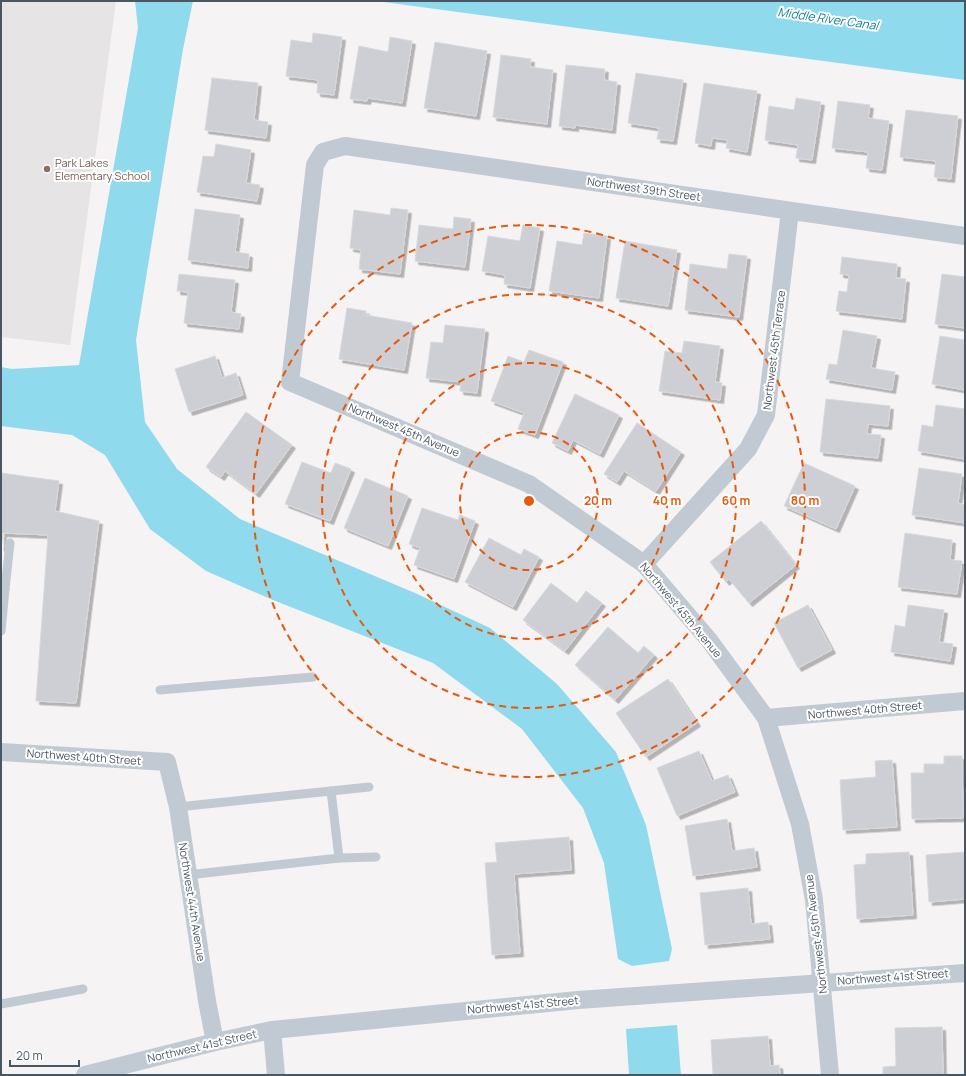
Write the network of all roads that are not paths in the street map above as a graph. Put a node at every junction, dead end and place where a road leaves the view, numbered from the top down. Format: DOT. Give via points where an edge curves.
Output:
graph roads {
  1 [pos="323,152"];
  2 [pos="790,211"];
  3 [pos="965,236"];
  4 [pos="10,542"];
  5 [pos="644,564"];
  6 [pos="3,589"];
  7 [pos="1,631"];
  8 [pos="313,677"];
  9 [pos="160,690"];
  10 [pos="965,701"];
  11 [pos="766,718"];
  12 [pos="1,752"];
  13 [pos="167,762"];
  14 [pos="369,787"];
  15 [pos="331,791"];
  16 [pos="178,807"];
  17 [pos="376,857"];
  18 [pos="339,858"];
  19 [pos="188,875"];
  20 [pos="965,973"];
  21 [pos="822,982"];
  22 [pos="83,988"];
  23 [pos="1,1004"];
  24 [pos="272,1030"];
  25 [pos="215,1042"];
  26 [pos="85,1075"];
  27 [pos="276,1075"];
  28 [pos="830,1075"];
  1 -- 2 [label="street, Northwest 39th Street" via="345,146"];
  1 -- 5 [label="street, Northwest 45th Avenue" via="315,165 290,382 530,484"];
  2 -- 3 [label="street, Northwest 39th Street"];
  2 -- 5 [label="street, Northwest 45th Terrace" via="766,415 748,449"];
  4 -- 6 [label="lane"];
  5 -- 11 [label="street, Northwest 45th Avenue" via="709,640"];
  6 -- 7 [label="lane"];
  8 -- 9 [label="lane"];
  10 -- 11 [label="street, Northwest 40th Street"];
  11 -- 21 [label="street, Northwest 45th Avenue" via="800,824 814,900"];
  12 -- 13 [label="street, Northwest 40th Street"];
  13 -- 16 [label="street, Northwest 44th Avenue"];
  14 -- 15 [label="lane"];
  15 -- 16 [label="lane"];
  15 -- 18 [label="lane"];
  16 -- 19 [label="street, Northwest 44th Avenue"];
  17 -- 18 [label="lane"];
  18 -- 19 [label="lane"];
  19 -- 25 [label="street, Northwest 44th Avenue"];
  20 -- 21 [label="street, Northwest 41st Street"];
  21 -- 24 [label="street, Northwest 41st Street" via="578,1000"];
  21 -- 28 [label="street, Northwest 45th Avenue"];
  22 -- 23 [label="lane"];
  24 -- 25 [label="street, Northwest 41st Street"];
  24 -- 27 [label="street"];
  25 -- 26 [label="street, Northwest 41st Street"];
}
